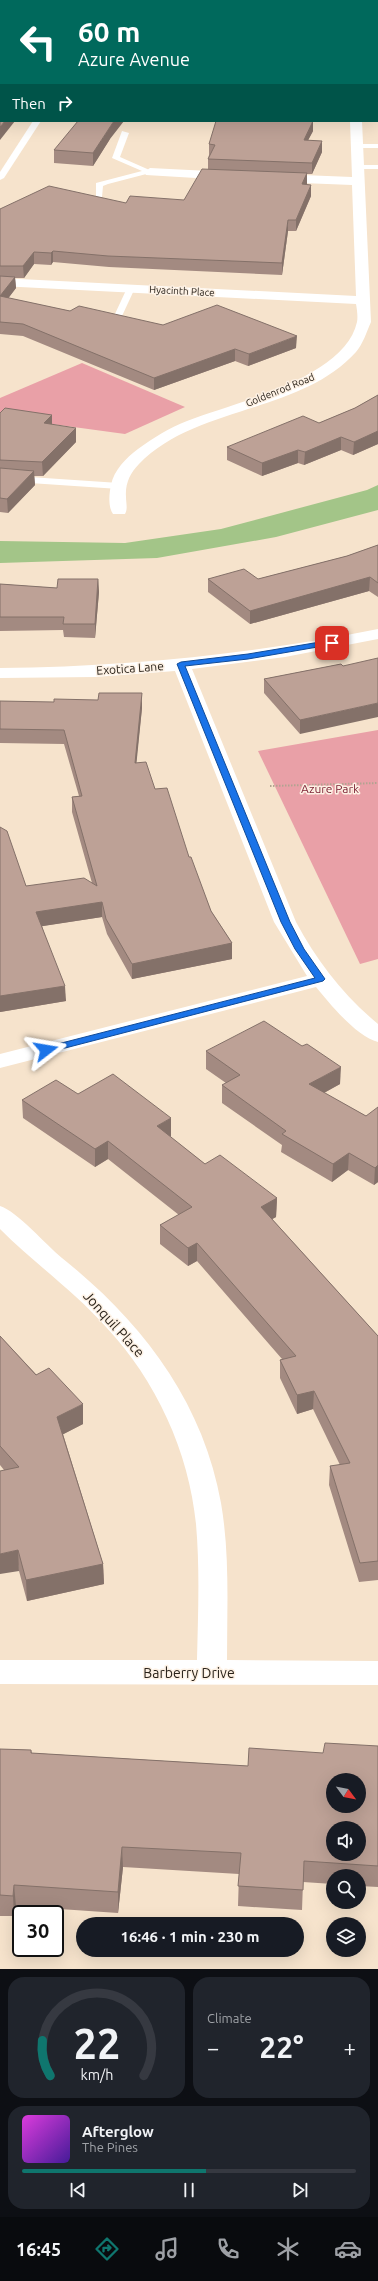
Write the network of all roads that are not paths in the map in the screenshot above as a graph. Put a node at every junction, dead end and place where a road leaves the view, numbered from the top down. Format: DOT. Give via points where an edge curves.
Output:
graph roads {
  1 [pos="36,122"];
  2 [pos="356,122"];
  3 [pos="125,133"];
  4 [pos="357,146"];
  5 [pos="378,146"];
  6 [pos="358,167"];
  7 [pos="378,167"];
  8 [pos="3,168"];
  9 [pos="150,172"];
  10 [pos="243,176"];
  11 [pos="266,177"];
  12 [pos="0,178"];
  13 [pos="358,182"];
  14 [pos="98,195"];
  15 [pos="0,282"];
  16 [pos="131,288"];
  17 [pos="363,300"];
  18 [pos="118,316"];
  19 [pos="0,478"];
  20 [pos="119,486"];
  21 [pos="119,511"];
  22 [pos="378,634"];
  23 [pos="181,664"];
  24 [pos="0,673"];
  25 [pos="320,979"];
  26 [pos="378,1035"];
  27 [pos="0,1062"];
  28 [pos="0,1214"];
  29 [pos="0,1672"];
  30 [pos="212,1673"];
  31 [pos="378,1673"];
  1 -- 8 [label="lane"];
  2 -- 4 [label="street, Goldenrod Road"];
  3 -- 9 [label="lane" via="116,158"];
  4 -- 5 [label="lane"];
  4 -- 6 [label="street, Goldenrod Road"];
  6 -- 7 [label="lane"];
  6 -- 13 [label="street, Goldenrod Road"];
  8 -- 12 [label="lane"];
  9 -- 10 [label="street"];
  9 -- 14 [label="lane" via="105,182 99,185"];
  11 -- 13 [label="street"];
  13 -- 17 [label="street, Goldenrod Road"];
  15 -- 16 [label="street, Hyacinth Place"];
  16 -- 17 [label="street, Hyacinth Place"];
  16 -- 18 [label="lane"];
  17 -- 20 [label="street, Goldenrod Road" via="364,322 361,336 338,362 319,375 295,386 182,427 160,439 128,466"];
  19 -- 20 [label="lane"];
  20 -- 21 [label="street, Goldenrod Road"];
  22 -- 23 [label="street, Exotica Lane" via="303,648"];
  23 -- 24 [label="street, Exotica Lane"];
  23 -- 25 [label="street" via="285,922 299,949"];
  25 -- 26 [label="street" via="358,1019"];
  25 -- 27 [label="street"];
  28 -- 30 [label="street, Jonquil Place" via="34,1248 97,1302 136,1344 168,1392 191,1446 207,1503 212,1564"];
  29 -- 30 [label="street, Barberry Drive"];
  30 -- 31 [label="street, Barberry Drive"];
}
